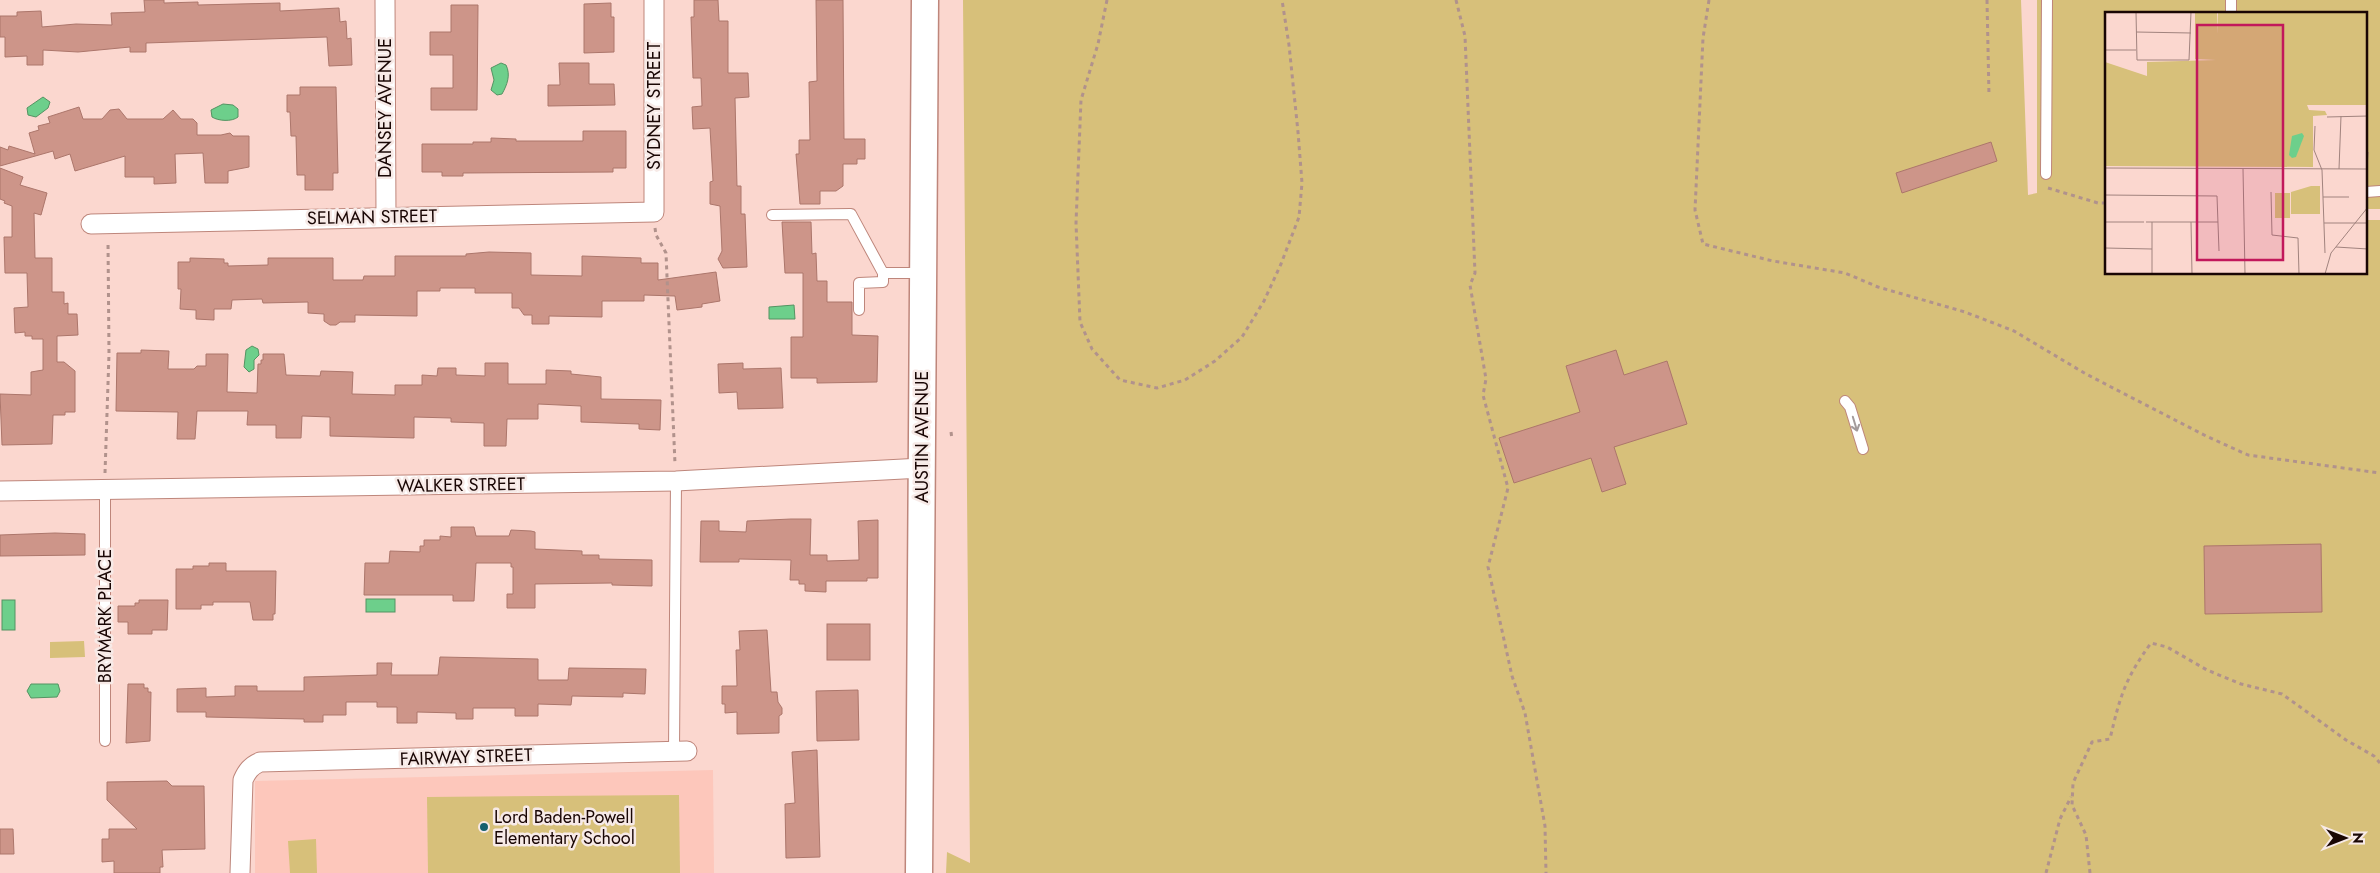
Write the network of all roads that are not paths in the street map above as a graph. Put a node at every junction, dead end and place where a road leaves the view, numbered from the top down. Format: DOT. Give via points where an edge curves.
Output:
graph roads {
  1 [pos="385,0"];
  2 [pos="654,0"];
  3 [pos="925,0"];
  4 [pos="2047,0"];
  5 [pos="2046,174"];
  6 [pos="654,212"];
  7 [pos="772,215"];
  8 [pos="386,217"];
  9 [pos="100,224"];
  10 [pos="883,273"];
  11 [pos="924,273"];
  12 [pos="859,310"];
  13 [pos="1846,401"];
  14 [pos="1863,449"];
  15 [pos="922,468"];
  16 [pos="676,482"];
  17 [pos="105,490"];
  18 [pos="0,491"];
  19 [pos="105,741"];
  20 [pos="680,751"];
  21 [pos="240,873"];
  22 [pos="919,873"];
  1 -- 8 [label="street, DANSEY AVENUE"];
  2 -- 6 [label="street, SYDNEY STREET"];
  3 -- 11 [label="main road, AUSTIN AVENUE"];
  4 -- 5 [label="lane"];
  6 -- 8 [label="street, SELMAN STREET"];
  7 -- 10 [label="lane" via="852,214"];
  8 -- 9 [label="street, SELMAN STREET"];
  10 -- 11 [label="lane"];
  10 -- 12 [label="lane" via="883,282 859,283"];
  11 -- 15 [label="main road, AUSTIN AVENUE"];
  13 -- 14 [label="lane, one-way"];
  15 -- 16 [label="street, WALKER STREET"];
  15 -- 22 [label="main road, AUSTIN AVENUE"];
  16 -- 17 [label="street, WALKER STREET"];
  16 -- 20 [label="lane"];
  17 -- 18 [label="street, WALKER STREET"];
  17 -- 19 [label="lane, BRYMARK PLACE"];
  20 -- 21 [label="street, FAIRWAY STREET" via="260,762 248,770 241,790"];
}
